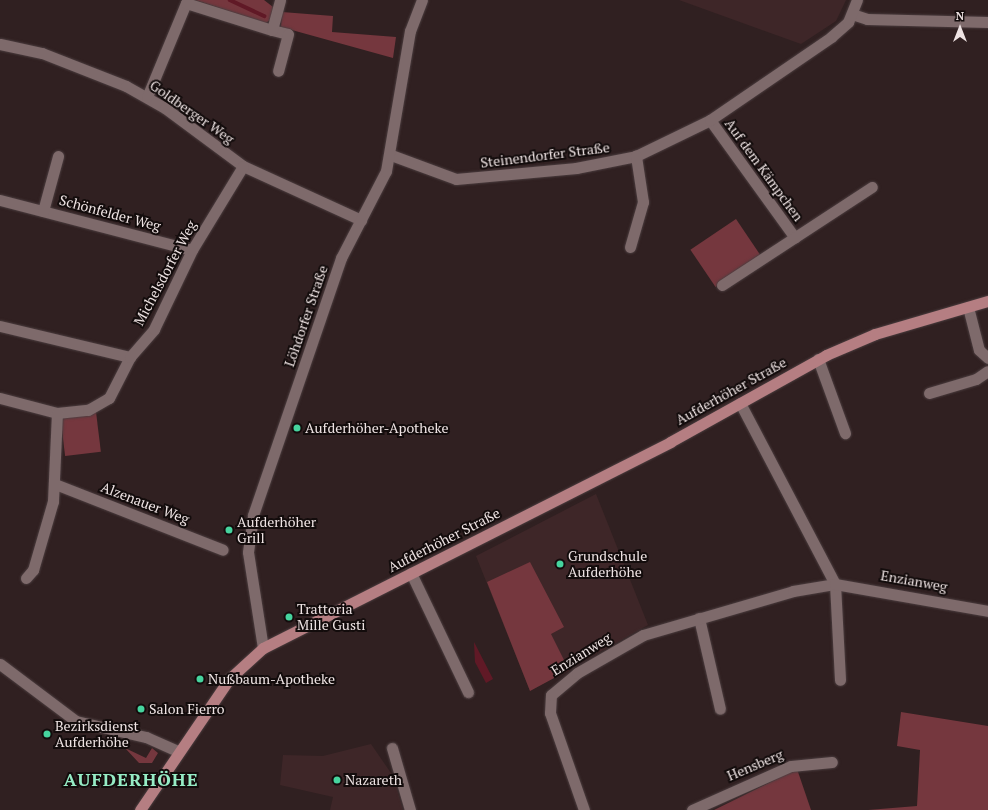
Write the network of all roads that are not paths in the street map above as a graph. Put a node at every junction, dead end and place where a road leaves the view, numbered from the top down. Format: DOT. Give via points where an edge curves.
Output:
graph roads {
  1 [pos="280,0"];
  2 [pos="422,0"];
  3 [pos="857,0"];
  4 [pos="852,14"];
  5 [pos="988,22"];
  6 [pos="272,30"];
  7 [pos="0,44"];
  8 [pos="278,71"];
  9 [pos="147,97"];
  10 [pos="710,120"];
  11 [pos="391,155"];
  12 [pos="58,156"];
  13 [pos="636,156"];
  14 [pos="243,166"];
  15 [pos="872,187"];
  16 [pos="0,200"];
  17 [pos="43,211"];
  18 [pos="361,220"];
  19 [pos="795,238"];
  20 [pos="630,247"];
  21 [pos="192,250"];
  22 [pos="722,285"];
  23 [pos="988,301"];
  24 [pos="968,307"];
  25 [pos="0,326"];
  26 [pos="130,357"];
  27 [pos="988,358"];
  28 [pos="818,359"];
  29 [pos="988,371"];
  30 [pos="929,393"];
  31 [pos="0,398"];
  32 [pos="740,403"];
  33 [pos="57,413"];
  34 [pos="845,433"];
  35 [pos="55,484"];
  36 [pos="222,550"];
  37 [pos="411,573"];
  38 [pos="26,578"];
  39 [pos="835,584"];
  40 [pos="988,607"];
  41 [pos="988,611"];
  42 [pos="699,618"];
  43 [pos="262,648"];
  44 [pos="0,664"];
  45 [pos="840,680"];
  46 [pos="468,692"];
  47 [pos="720,709"];
  48 [pos="392,748"];
  49 [pos="179,752"];
  50 [pos="832,762"];
  51 [pos="140,810"];
  52 [pos="410,810"];
  53 [pos="584,810"];
  54 [pos="692,810"];
  1 -- 6 [label="street"];
  2 -- 11 [label="street, Löhdorfer Straße" via="410,31"];
  3 -- 4 [label="street, Steinendorfer Straße"];
  4 -- 5 [label="street" via="867,19"];
  4 -- 10 [label="street, Steinendorfer Straße" via="831,37"];
  6 -- 8 [label="street" via="288,34"];
  6 -- 9 [label="street" via="222,17 186,3"];
  7 -- 9 [label="street, Goldberger Weg" via="73,63"];
  9 -- 14 [label="street, Goldberger Weg"];
  10 -- 13 [label="street, Steinendorfer Straße"];
  10 -- 19 [label="street, Auf dem Kämpchen"];
  11 -- 13 [label="street, Steinendorfer Straße" via="456,179 576,168"];
  11 -- 18 [label="street, Löhdorfer Straße"];
  12 -- 17 [label="street, Schönfelder Weg"];
  13 -- 20 [label="street" via="643,202"];
  14 -- 18 [label="street, Goldberger Weg"];
  14 -- 21 [label="street, Michelsdorfer Weg"];
  15 -- 19 [label="street, Auf dem Kämpchen"];
  16 -- 17 [label="street, Schönfelder Weg"];
  17 -- 21 [label="street, Schönfelder Weg"];
  18 -- 43 [label="street, Löhdorfer Straße" via="341,258 253,515 248,552"];
  19 -- 22 [label="street, Auf dem Kämpchen"];
  21 -- 26 [label="street, Michelsdorfer Weg" via="154,329"];
  23 -- 24 [label="main road, Aufderhöher Straße"];
  24 -- 27 [label="street" via="979,350"];
  24 -- 28 [label="main road, Aufderhöher Straße" via="875,334"];
  25 -- 26 [label="street"];
  26 -- 33 [label="street, Michelsdorfer Weg" via="116,389 104,402 88,410"];
  28 -- 32 [label="main road, Aufderhöher Straße"];
  28 -- 34 [label="street"];
  29 -- 30 [label="street" via="976,379"];
  31 -- 33 [label="street, Michelsdorfer Weg"];
  32 -- 37 [label="main road, Aufderhöher Straße"];
  32 -- 39 [label="street"];
  33 -- 35 [label="street"];
  35 -- 36 [label="street, Alzenauer Weg"];
  35 -- 38 [label="street" via="45,533"];
  37 -- 43 [label="main road, Aufderhöher Straße"];
  37 -- 46 [label="street"];
  39 -- 41 [label="street, Enzianweg"];
  39 -- 42 [label="street, Enzianweg"];
  39 -- 45 [label="street"];
  40 -- 41 [label="street, Enzianweg"];
  42 -- 47 [label="street"];
  42 -- 53 [label="street, Enzianweg" via="643,635 577,673 551,695 550,712"];
  43 -- 49 [label="main road, Aufderhöher Straße" via="229,679"];
  44 -- 49 [label="street" via="76,721 146,737"];
  48 -- 52 [label="street"];
  49 -- 51 [label="main road, Aufderhöher Straße"];
  50 -- 54 [label="street, Hensberg" via="791,766"];
}
